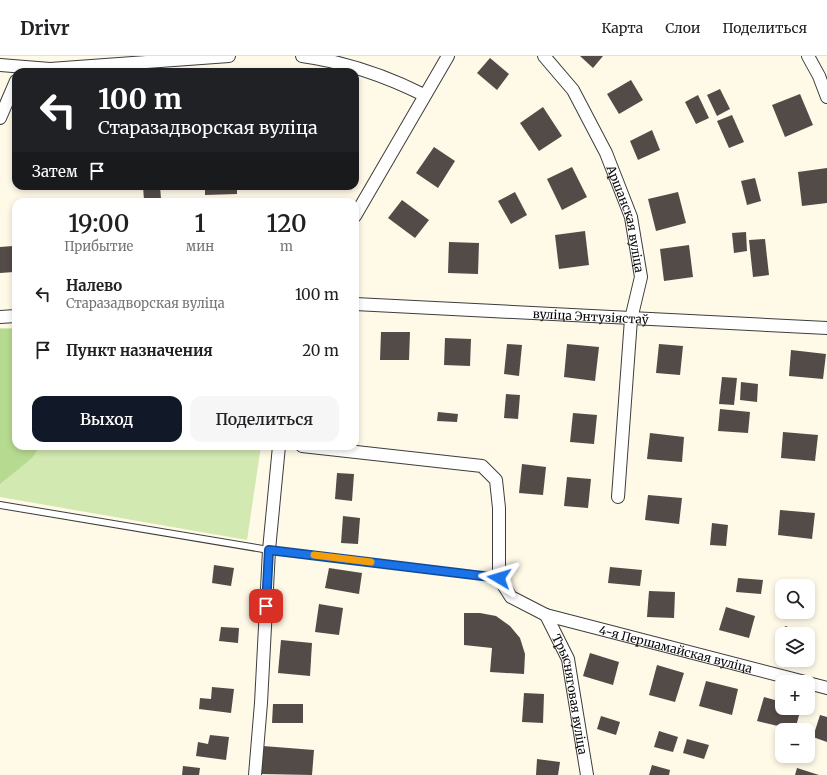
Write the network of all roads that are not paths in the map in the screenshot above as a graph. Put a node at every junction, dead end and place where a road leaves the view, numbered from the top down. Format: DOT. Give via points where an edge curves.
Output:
graph roads {
  1 [pos="229,56"];
  2 [pos="302,56"];
  3 [pos="448,56"];
  4 [pos="544,56"];
  5 [pos="808,56"];
  6 [pos="0,65"];
  7 [pos="23,65"];
  8 [pos="43,68"];
  9 [pos="64,68"];
  10 [pos="356,68"];
  11 [pos="359,69"];
  12 [pos="12,90"];
  13 [pos="424,95"];
  14 [pos="827,97"];
  15 [pos="0,118"];
  16 [pos="359,209"];
  17 [pos="359,304"];
  18 [pos="12,316"];
  19 [pos="0,317"];
  20 [pos="631,319"];
  21 [pos="827,328"];
  22 [pos="279,450"];
  23 [pos="338,450"];
  24 [pos="618,497"];
  25 [pos="0,505"];
  26 [pos="269,550"];
  27 [pos="499,578"];
  28 [pos="546,616"];
  29 [pos="778,675"];
  30 [pos="815,685"];
  31 [pos="827,688"];
  32 [pos="255,775"];
  33 [pos="587,775"];
  1 -- 9 [label="street"];
  2 -- 10 [label="street" via="335,61"];
  3 -- 13 [label="street"];
  4 -- 20 [label="street, Аршанская вуліца" via="573,90 606,153 631,217 641,277"];
  5 -- 14 [label="street"];
  6 -- 7 [label="street"];
  7 -- 8 [label="street"];
  11 -- 13 [label="street" via="393,80"];
  12 -- 15 [label="street"];
  13 -- 16 [label="street"];
  17 -- 20 [label="street, вуліца Энтузіястаў"];
  18 -- 19 [label="street"];
  20 -- 21 [label="street, вуліца Энтузіястаў"];
  20 -- 24 [label="street, Аршанская вуліца"];
  22 -- 26 [label="street"];
  23 -- 27 [label="street" via="482,466 496,480 499,508"];
  25 -- 26 [label="lane"];
  26 -- 27 [label="lane"];
  26 -- 32 [label="street"];
  27 -- 28 [label="street, 4-я Першамайская вуліца" via="511,597"];
  28 -- 29 [label="street, 4-я Першамайская вуліца"];
  28 -- 33 [label="street, Трысняговая вуліца" via="568,659"];
  30 -- 31 [label="street"];
}
